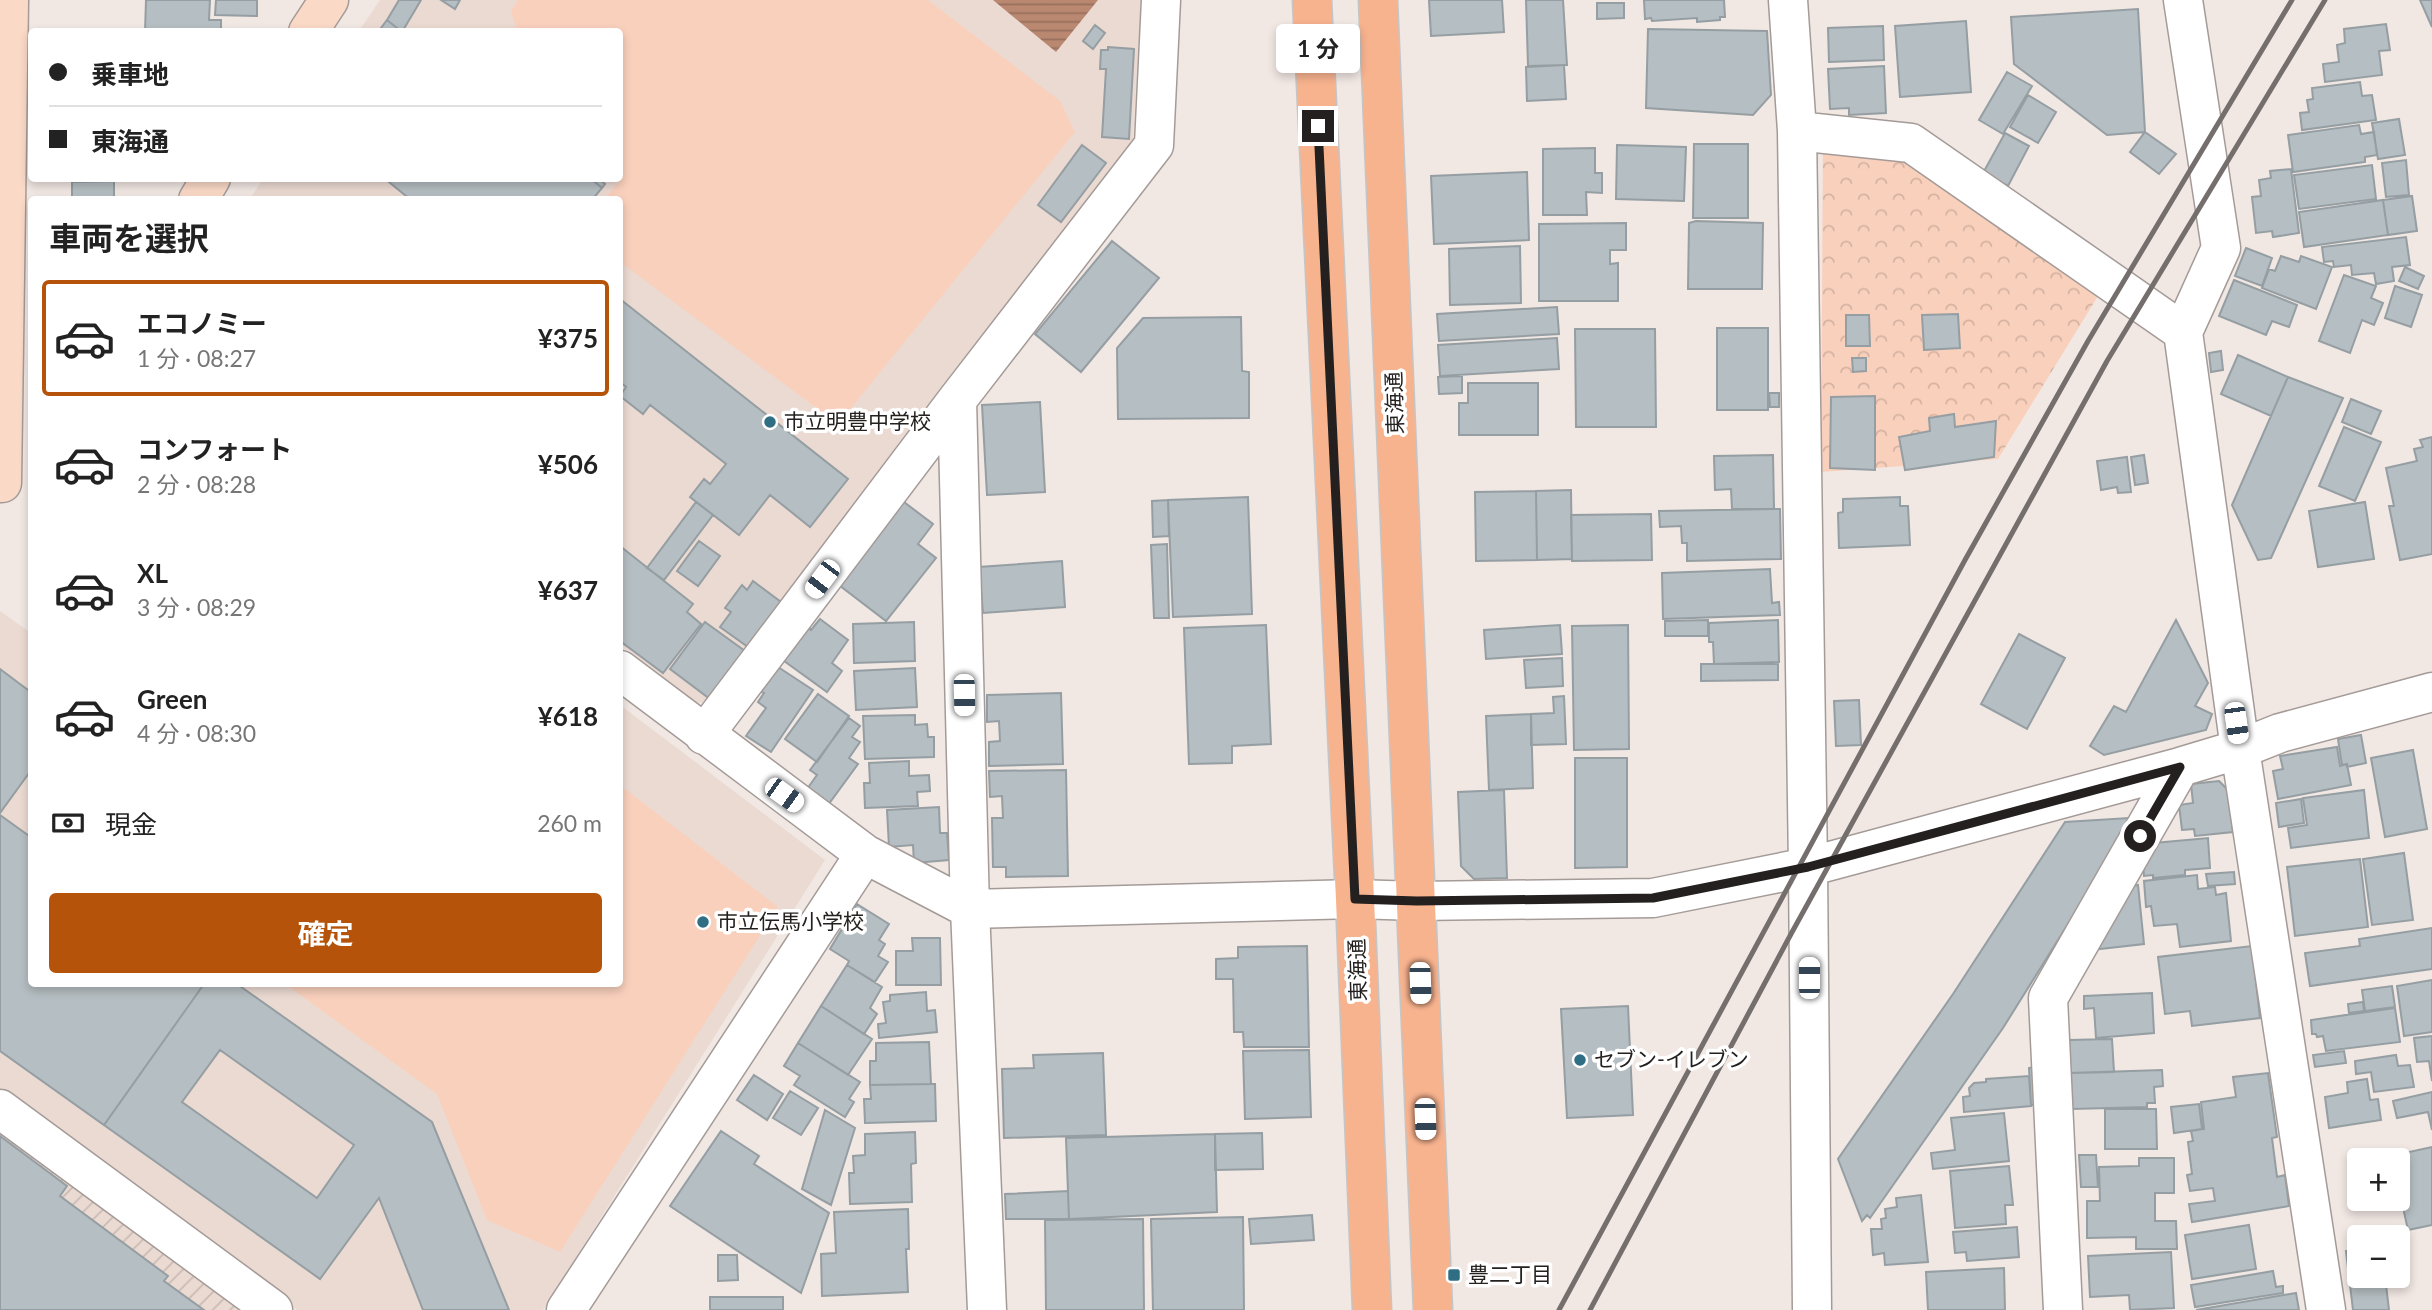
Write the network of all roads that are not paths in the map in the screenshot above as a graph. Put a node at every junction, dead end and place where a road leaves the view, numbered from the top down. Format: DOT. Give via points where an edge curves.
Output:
graph roads {
  1 [pos="9,0"];
  2 [pos="329,0"];
  3 [pos="1161,0"];
  4 [pos="1312,0"];
  5 [pos="1378,0"];
  6 [pos="1788,0"];
  7 [pos="2183,0"];
  8 [pos="311,28"];
  9 [pos="1797,131"];
  10 [pos="2183,332"];
  11 [pos="957,400"];
  12 [pos="28,446"];
  13 [pos="1,483"];
  14 [pos="623,672"];
  15 [pos="2432,692"];
  16 [pos="704,735"];
  17 [pos="2240,749"];
  18 [pos="2180,767"];
  19 [pos="865,854"];
  20 [pos="1808,867"];
  21 [pos="1355,899"];
  22 [pos="1417,901"];
  23 [pos="970,909"];
  24 [pos="0,1109"];
  25 [pos="273,1310"];
  26 [pos="566,1310"];
  27 [pos="987,1310"];
  28 [pos="1371,1310"];
  29 [pos="1433,1310"];
  30 [pos="1812,1310"];
  31 [pos="2063,1310"];
  32 [pos="2326,1310"];
  1 -- 13 [label="street"];
  2 -- 8 [label="street"];
  3 -- 11 [label="street" via="1154,145"];
  4 -- 21 [label="main road, 東海通"];
  5 -- 22 [label="main road, 東海通"];
  6 -- 9 [label="street"];
  7 -- 10 [label="street" via="2221,248"];
  9 -- 10 [label="street" via="1911,143"];
  9 -- 20 [label="street"];
  10 -- 17 [label="street"];
  11 -- 16 [label="street"];
  11 -- 23 [label="street"];
  12 -- 13 [label="street"];
  14 -- 16 [label="street"];
  15 -- 17 [label="street" via="2280,733"];
  16 -- 19 [label="street"];
  17 -- 18 [label="street"];
  17 -- 32 [label="street"];
  18 -- 20 [label="street"];
  18 -- 31 [label="street" via="2048,998"];
  19 -- 23 [label="street"];
  19 -- 26 [label="street"];
  20 -- 22 [label="street" via="1653,898"];
  20 -- 30 [label="street"];
  21 -- 22 [label="street"];
  21 -- 23 [label="street"];
  21 -- 28 [label="main road, 東海通"];
  22 -- 29 [label="main road, 東海通"];
  23 -- 27 [label="street"];
  24 -- 25 [label="street"];
}
